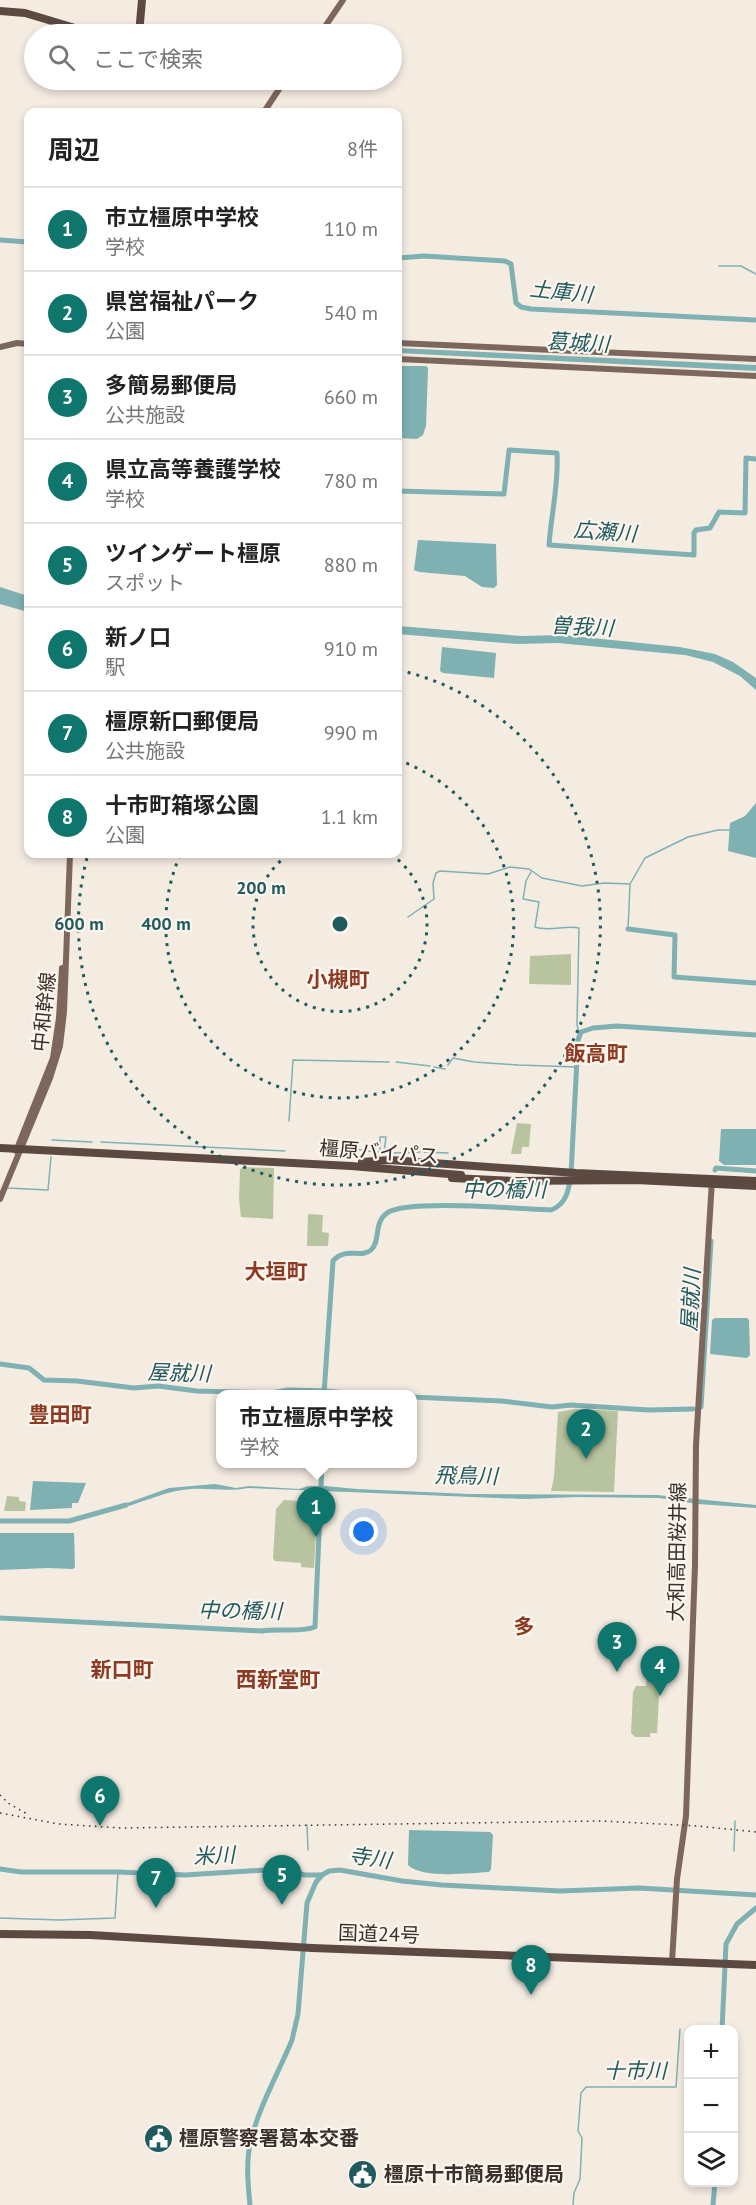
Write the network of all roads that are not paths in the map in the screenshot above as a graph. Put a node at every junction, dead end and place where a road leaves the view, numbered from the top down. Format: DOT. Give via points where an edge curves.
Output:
graph roads {
  1 [pos="142,0"];
  2 [pos="341,0"];
  3 [pos="0,11"];
  4 [pos="62,24"];
  5 [pos="141,24"];
  6 [pos="325,24"];
  7 [pos="280,90"];
  8 [pos="282,90"];
  9 [pos="267,108"];
  10 [pos="270,108"];
  11 [pos="402,343"];
  12 [pos="24,344"];
  13 [pos="0,347"];
  14 [pos="402,359"];
  15 [pos="756,359"];
  16 [pos="756,376"];
  17 [pos="68,858"];
  18 [pos="0,1146"];
  19 [pos="19,1147"];
  20 [pos="390,1160"];
  21 [pos="383,1169"];
  22 [pos="572,1175"];
  23 [pos="636,1178"];
  24 [pos="712,1182"];
  25 [pos="756,1184"];
  26 [pos="0,1188"];
  27 [pos="0,1199"];
  28 [pos="0,1934"];
  29 [pos="672,1962"];
  30 [pos="756,1965"];
  1 -- 5 [label="highway"];
  2 -- 6 [label="main road"];
  3 -- 4 [label="highway" via="25,13"];
  7 -- 9 [label="main road"];
  8 -- 10 [label="main road"];
  11 -- 15 [label="main road"];
  12 -- 13 [label="main road"];
  14 -- 16 [label="main road"];
  17 -- 19 [label="main road, 中和幹線" via="60,1046"];
  18 -- 19 [label="highway, 橿原バイパス"];
  19 -- 20 [label="highway, 橿原バイパス" via="361,1162"];
  19 -- 21 [label="highway, 橿原バイパス"];
  19 -- 26 [label="main road, 中和幹線"];
  19 -- 27 [label="main road, 中和幹線"];
  20 -- 22 [label="highway, 橿原バイパス"];
  20 -- 23 [label="highway" via="451,1161"];
  21 -- 22 [label="highway, 橿原バイパス" via="505,1178"];
  21 -- 23 [label="highway, bridge" via="513,1181"];
  22 -- 24 [label="highway, 橿原バイパス"];
  22 -- 24 [label="highway, 橿原バイパス" via="656,1184 697,1186"];
  23 -- 25 [label="highway, bridge"];
  24 -- 25 [label="highway, 橿原バイパス"];
  24 -- 29 [label="main road, 大和高田桜井線" via="698,1402 686,1816 675,1899"];
  28 -- 29 [label="highway, 国道24号"];
  29 -- 30 [label="highway, 国道24号"];
}
